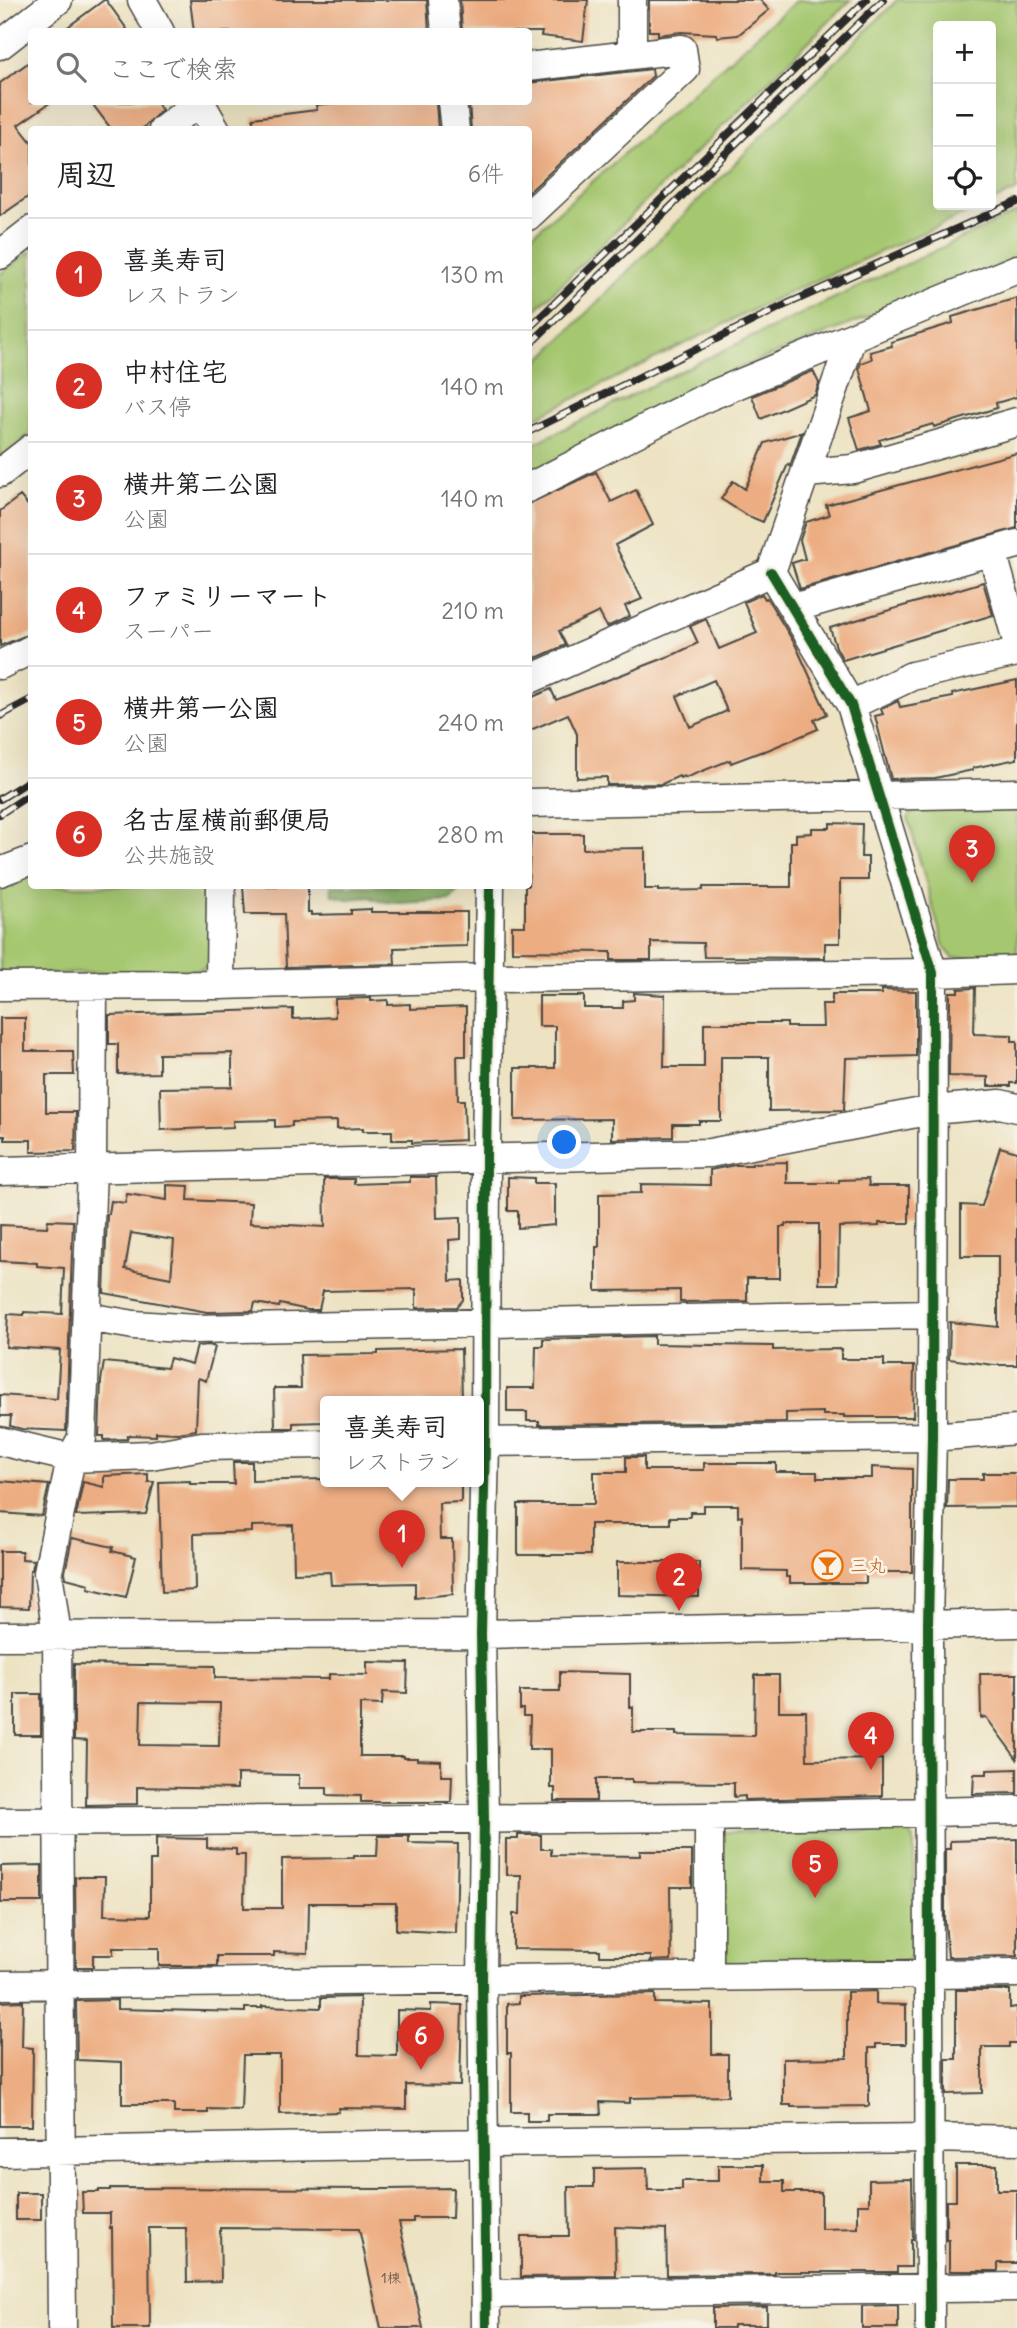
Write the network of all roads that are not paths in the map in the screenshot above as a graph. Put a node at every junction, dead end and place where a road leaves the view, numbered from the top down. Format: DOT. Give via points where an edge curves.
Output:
graph roads {
  1 [pos="58,0"];
  2 [pos="142,0"];
  3 [pos="443,0"];
  4 [pos="632,0"];
  5 [pos="158,28"];
  6 [pos="446,28"];
  7 [pos="0,45"];
  8 [pos="632,55"];
  9 [pos="532,67"];
  10 [pos="202,105"];
  11 [pos="208,105"];
  12 [pos="453,105"];
  13 [pos="169,126"];
  14 [pos="215,126"];
  15 [pos="455,126"];
  16 [pos="532,212"];
  17 [pos="28,233"];
  18 [pos="0,255"];
  19 [pos="1017,269"];
  20 [pos="852,337"];
  21 [pos="1017,422"];
  22 [pos="28,452"];
  23 [pos="0,473"];
  24 [pos="805,473"];
  25 [pos="532,486"];
  26 [pos="1005,547"];
  27 [pos="771,572"];
  28 [pos="793,608"];
  29 [pos="1017,641"];
  30 [pos="28,651"];
  31 [pos="1017,652"];
  32 [pos="0,665"];
  33 [pos="532,678"];
  34 [pos="851,705"];
  35 [pos="1017,793"];
  36 [pos="879,795"];
  37 [pos="532,803"];
  38 [pos="28,862"];
  39 [pos="0,872"];
  40 [pos="220,889"];
  41 [pos="490,889"];
  42 [pos="1017,970"];
  43 [pos="933,973"];
  44 [pos="489,978"];
  45 [pos="93,985"];
  46 [pos="220,985"];
  47 [pos="0,986"];
  48 [pos="1017,1108"];
  49 [pos="932,1110"];
  50 [pos="485,1157"];
  51 [pos="92,1169"];
  52 [pos="0,1171"];
  53 [pos="931,1314"];
  54 [pos="87,1317"];
  55 [pos="485,1322"];
  56 [pos="483,1396"];
  57 [pos="1017,1430"];
  58 [pos="932,1437"];
  59 [pos="0,1441"];
  60 [pos="484,1442"];
  61 [pos="320,1444"];
  62 [pos="72,1458"];
  63 [pos="482,1487"];
  64 [pos="1017,1623"];
  65 [pos="928,1624"];
  66 [pos="481,1634"];
  67 [pos="57,1635"];
  68 [pos="0,1636"];
  69 [pos="1017,1810"];
  70 [pos="929,1811"];
  71 [pos="709,1817"];
  72 [pos="484,1819"];
  73 [pos="0,1822"];
  74 [pos="59,1822"];
  75 [pos="1017,1973"];
  76 [pos="929,1974"];
  77 [pos="709,1976"];
  78 [pos="482,1979"];
  79 [pos="60,1984"];
  80 [pos="0,1985"];
  81 [pos="931,2138"];
  82 [pos="1017,2140"];
  83 [pos="485,2143"];
  84 [pos="61,2151"];
  85 [pos="0,2152"];
  86 [pos="1017,2287"];
  87 [pos="931,2289"];
  88 [pos="486,2294"];
  89 [pos="62,2328"];
  90 [pos="486,2328"];
  91 [pos="930,2328"];
  1 -- 7 [label="street"];
  2 -- 5 [label="street"];
  3 -- 6 [label="street"];
  4 -- 8 [label="street"];
  8 -- 9 [label="street"];
  8 -- 16 [label="street" via="682,49 685,69"];
  10 -- 13 [label="street"];
  11 -- 14 [label="street"];
  12 -- 15 [label="street"];
  17 -- 18 [label="street"];
  19 -- 20 [label="street"];
  20 -- 24 [label="street"];
  20 -- 25 [label="street" via="707,397"];
  21 -- 24 [label="street" via="853,469"];
  22 -- 23 [label="street"];
  24 -- 27 [label="street"];
  26 -- 28 [label="street"];
  26 -- 29 [label="street"];
  27 -- 28 [label="street"];
  27 -- 33 [label="street"];
  28 -- 34 [label="street"];
  30 -- 32 [label="street"];
  31 -- 34 [label="street" via="912,676"];
  34 -- 36 [label="street"];
  35 -- 36 [label="street"];
  36 -- 37 [label="street"];
  36 -- 43 [label="street"];
  38 -- 39 [label="street"];
  40 -- 46 [label="street"];
  41 -- 44 [label="street"];
  42 -- 43 [label="street"];
  43 -- 44 [label="street"];
  43 -- 49 [label="street"];
  44 -- 46 [label="street"];
  44 -- 50 [label="street"];
  45 -- 46 [label="street"];
  45 -- 47 [label="street"];
  45 -- 51 [label="street"];
  48 -- 49 [label="street" via="1000,1104"];
  49 -- 50 [label="street" via="710,1153"];
  49 -- 53 [label="street"];
  50 -- 51 [label="street"];
  50 -- 55 [label="street"];
  51 -- 52 [label="street"];
  51 -- 54 [label="street"];
  53 -- 55 [label="street"];
  53 -- 58 [label="street"];
  54 -- 55 [label="street" via="196,1329"];
  54 -- 62 [label="street" via="82,1437"];
  55 -- 56 [label="street"];
  57 -- 58 [label="street"];
  58 -- 60 [label="street"];
  58 -- 65 [label="street"];
  59 -- 62 [label="street"];
  61 -- 62 [label="street" via="202,1446 151,1455"];
  62 -- 67 [label="street" via="48,1572"];
  63 -- 66 [label="street"];
  64 -- 65 [label="street"];
  65 -- 66 [label="street"];
  65 -- 70 [label="street"];
  66 -- 67 [label="street"];
  66 -- 72 [label="street"];
  67 -- 68 [label="street"];
  67 -- 74 [label="street"];
  69 -- 70 [label="street"];
  70 -- 71 [label="street"];
  70 -- 76 [label="street"];
  71 -- 72 [label="street"];
  71 -- 77 [label="street"];
  72 -- 74 [label="street"];
  72 -- 78 [label="street"];
  73 -- 74 [label="street"];
  74 -- 79 [label="street"];
  75 -- 76 [label="street"];
  76 -- 77 [label="street"];
  76 -- 81 [label="street"];
  77 -- 78 [label="street"];
  78 -- 79 [label="street"];
  78 -- 83 [label="street"];
  79 -- 80 [label="street"];
  79 -- 84 [label="street"];
  81 -- 82 [label="street"];
  81 -- 83 [label="street"];
  81 -- 87 [label="street"];
  83 -- 84 [label="street"];
  83 -- 88 [label="street"];
  84 -- 85 [label="street"];
  84 -- 89 [label="street"];
  86 -- 87 [label="street"];
  87 -- 88 [label="street"];
  87 -- 91 [label="street"];
  88 -- 90 [label="street"];
}
